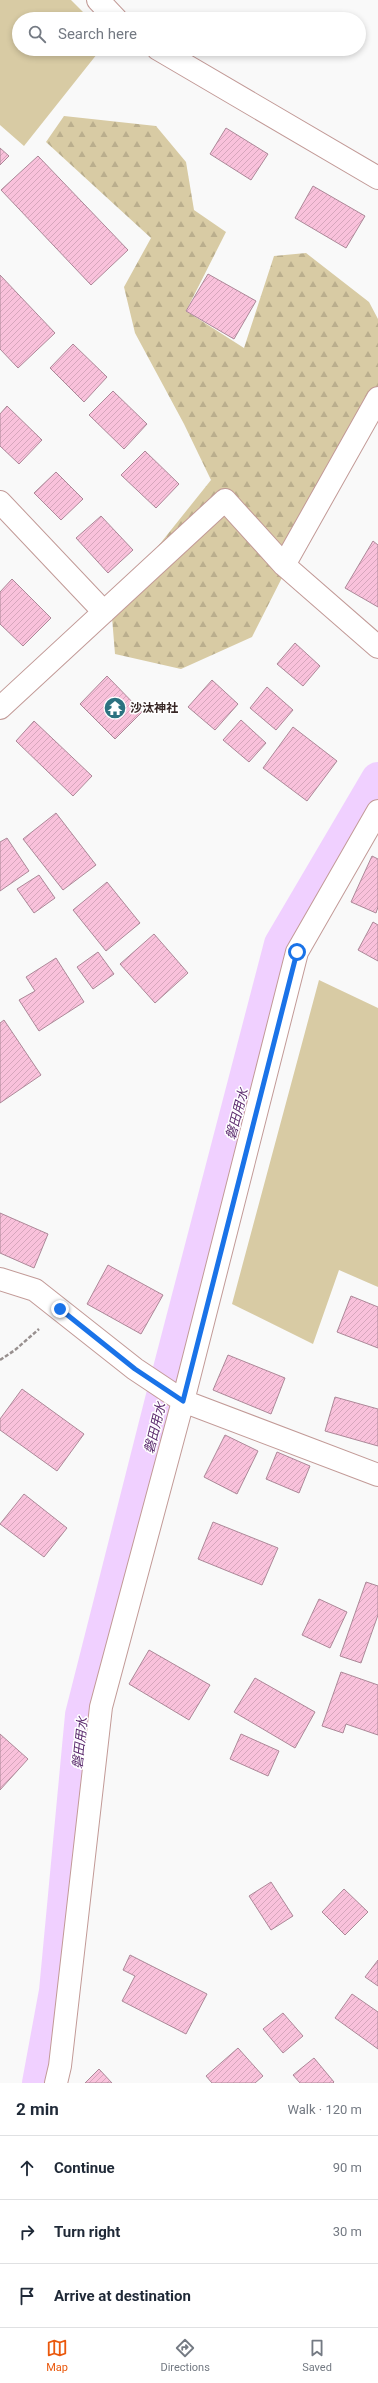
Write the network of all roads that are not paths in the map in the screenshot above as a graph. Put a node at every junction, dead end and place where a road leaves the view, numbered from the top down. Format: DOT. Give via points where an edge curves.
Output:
graph roads {
  1 [pos="98,0"];
  2 [pos="109,12"];
  3 [pos="170,56"];
  4 [pos="378,178"];
  5 [pos="378,398"];
  6 [pos="0,502"];
  7 [pos="284,565"];
  8 [pos="104,612"];
  9 [pos="378,647"];
  10 [pos="0,708"];
  11 [pos="378,811"];
  12 [pos="0,1279"];
  13 [pos="183,1401"];
  14 [pos="378,1475"];
  15 [pos="56,2083"];
  1 -- 2 [label="street"];
  3 -- 4 [label="street"];
  5 -- 7 [label="street"];
  6 -- 8 [label="street"];
  7 -- 8 [label="street" via="225,500"];
  7 -- 9 [label="street"];
  8 -- 10 [label="street"];
  11 -- 13 [label="street" via="297,952"];
  12 -- 13 [label="street" via="35,1290 135,1369"];
  13 -- 14 [label="street"];
  13 -- 15 [label="street" via="101,1707"];
}
